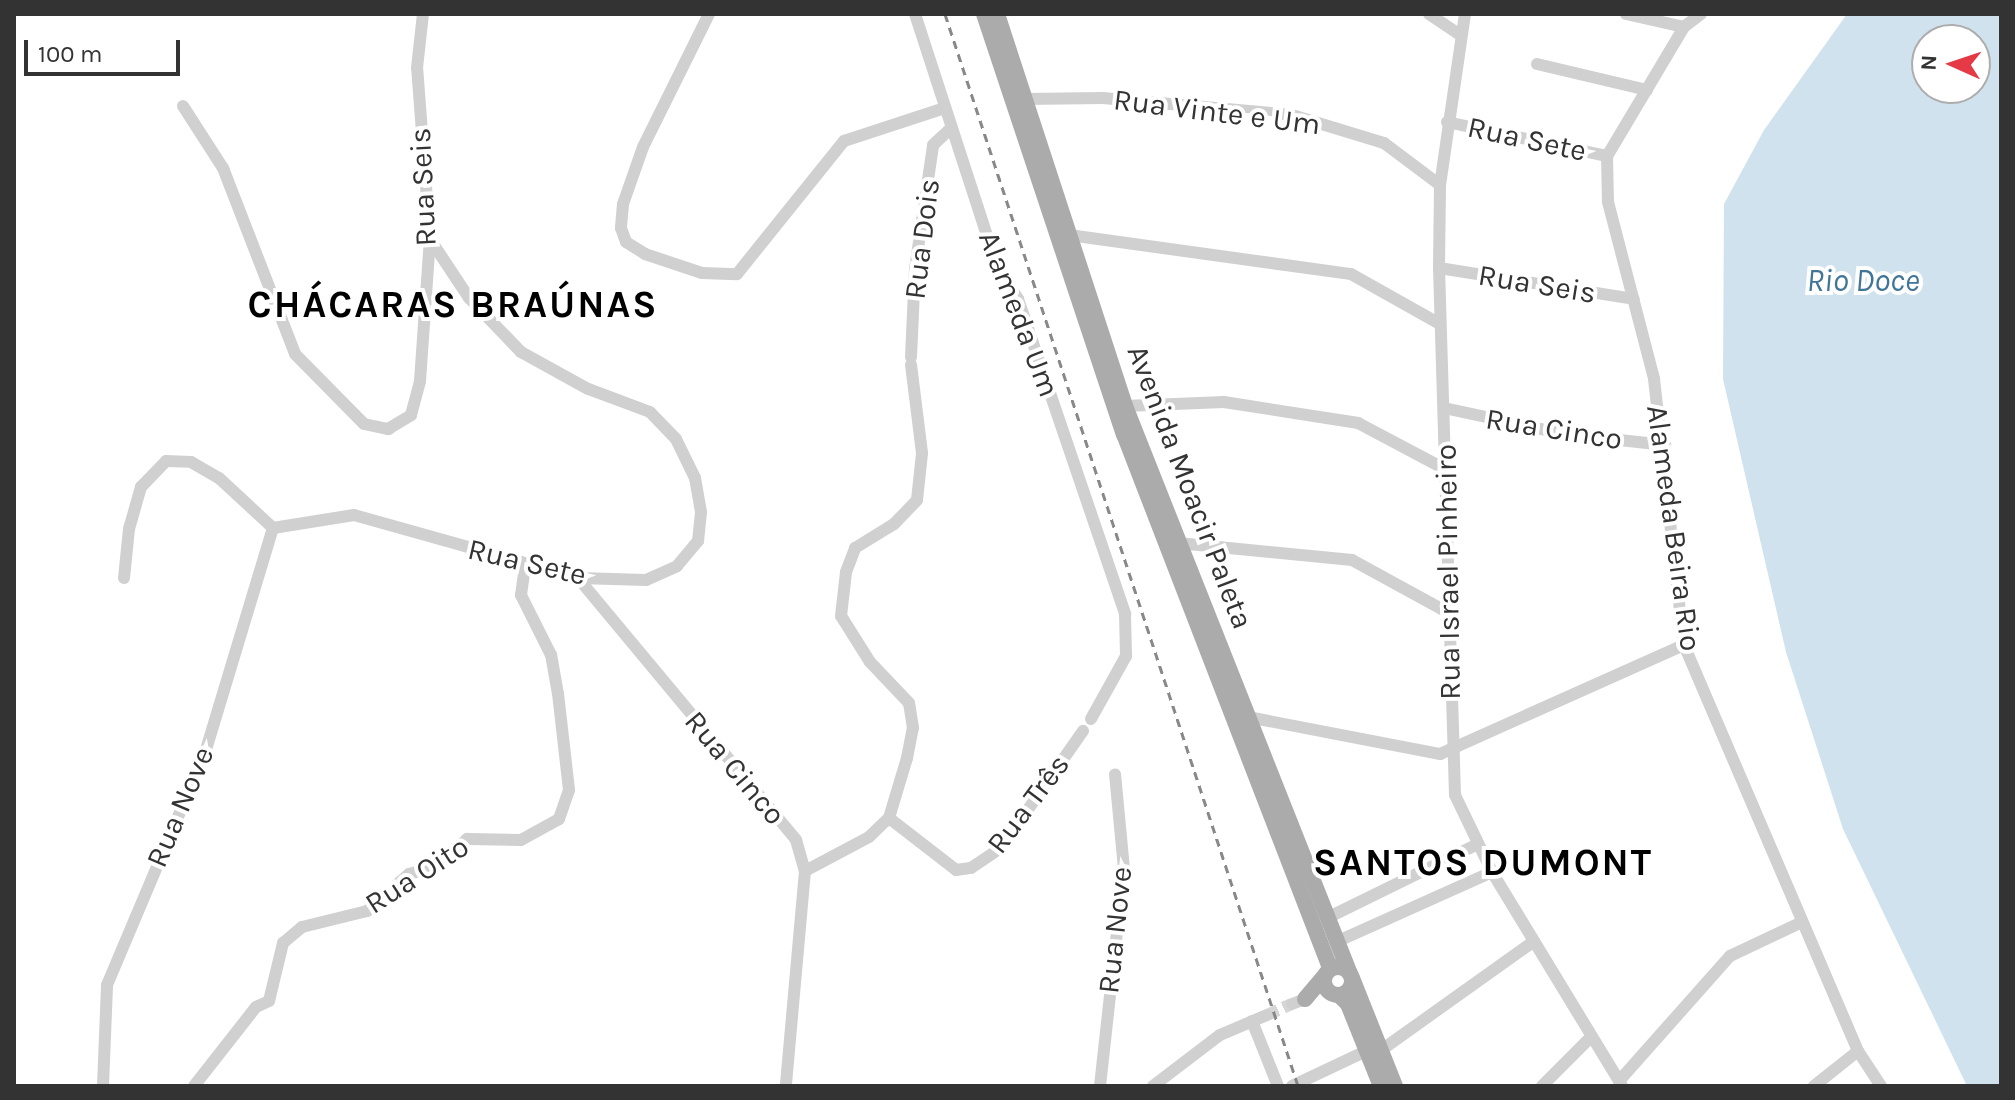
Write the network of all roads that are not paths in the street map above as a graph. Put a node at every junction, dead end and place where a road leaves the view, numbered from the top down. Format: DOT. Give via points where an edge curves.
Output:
graph roads {
  1 [pos="423,14"];
  2 [pos="709,14"];
  3 [pos="915,14"];
  4 [pos="984,14"];
  5 [pos="997,14"];
  6 [pos="1429,14"];
  7 [pos="1465,14"];
  8 [pos="1626,14"];
  9 [pos="1701,14"];
  10 [pos="1684,27"];
  11 [pos="1459,34"];
  12 [pos="1537,64"];
  13 [pos="1647,90"];
  14 [pos="1024,99"];
  15 [pos="183,106"];
  16 [pos="945,108"];
  17 [pos="1447,122"];
  18 [pos="951,128"];
  19 [pos="1607,156"];
  20 [pos="1440,185"];
  21 [pos="1069,235"];
  22 [pos="430,239"];
  23 [pos="1439,268"];
  24 [pos="1634,299"];
  25 [pos="1440,324"];
  26 [pos="1125,406"];
  27 [pos="1444,408"];
  28 [pos="1665,445"];
  29 [pos="1445,469"];
  30 [pos="273,528"];
  31 [pos="1178,543"];
  32 [pos="525,567"];
  33 [pos="124,578"];
  34 [pos="578,578"];
  35 [pos="1449,613"];
  36 [pos="1684,645"];
  37 [pos="1248,717"];
  38 [pos="1091,719"];
  39 [pos="1083,731"];
  40 [pos="1452,748"];
  41 [pos="1115,774"];
  42 [pos="889,818"];
  43 [pos="1476,845"];
  44 [pos="805,871"];
  45 [pos="1492,872"];
  46 [pos="1327,918"];
  47 [pos="1802,922"];
  48 [pos="1534,941"];
  49 [pos="1336,942"];
  50 [pos="1327,972"];
  51 [pos="1351,976"];
  52 [pos="1336,995"];
  53 [pos="1267,1015"];
  54 [pos="1252,1021"];
  55 [pos="1589,1039"];
  56 [pos="1373,1051"];
  57 [pos="1858,1051"];
  58 [pos="1620,1084"];
  59 [pos="103,1086"];
  60 [pos="194,1086"];
  61 [pos="786,1086"];
  62 [pos="1100,1086"];
  63 [pos="1153,1086"];
  64 [pos="1278,1086"];
  65 [pos="1292,1086"];
  66 [pos="1381,1086"];
  67 [pos="1395,1086"];
  68 [pos="1542,1086"];
  69 [pos="1814,1086"];
  70 [pos="1881,1086"];
  1 -- 22 [label="street, Rua Seis" via="417,68"];
  2 -- 16 [label="street" via="643,147 623,204 626,242 645,254 702,273 737,274 844,141"];
  3 -- 16 [label="street, Alameda Um"];
  4 -- 50 [label="main road, Avenida Moacir Paleta" via="1124,434"];
  5 -- 14 [label="main road, Avenida Moacir Paleta"];
  6 -- 11 [label="street"];
  7 -- 11 [label="street, Rua Israel Pinheiro"];
  8 -- 10 [label="street"];
  9 -- 10 [label="street"];
  10 -- 13 [label="street"];
  11 -- 17 [label="street, Rua Israel Pinheiro"];
  12 -- 13 [label="street"];
  13 -- 19 [label="street"];
  14 -- 20 [label="street, Rua Vinte e Um" via="1103,98 1292,115 1384,143"];
  14 -- 21 [label="main road, Avenida Moacir Paleta"];
  15 -- 22 [label="street, Rua Seis" via="223,168 295,354 364,424 388,429 411,415 420,381"];
  16 -- 18 [label="street, Alameda Um"];
  17 -- 19 [label="street, Rua Sete"];
  17 -- 20 [label="street, Rua Israel Pinheiro"];
  18 -- 38 [label="street, Alameda Um" via="998,269 1018,299 1125,614 1126,656"];
  18 -- 42 [label="street, Rua Dois" via="933,145 915,269 911,361 922,453 917,500 894,524 855,548 841,595 848,633 909,703 913,728"];
  19 -- 24 [label="street, Alameda Beira Rio" via="1608,202"];
  20 -- 23 [label="street, Rua Israel Pinheiro"];
  21 -- 25 [label="street" via="1351,274"];
  21 -- 26 [label="main road, Avenida Moacir Paleta"];
  22 -- 34 [label="street, Rua Sete" via="469,298 521,352 588,389 650,412 676,439 695,478 701,512 698,541 677,566 646,580"];
  23 -- 24 [label="street, Rua Seis"];
  23 -- 25 [label="street, Rua Israel Pinheiro"];
  24 -- 28 [label="street, Alameda Beira Rio"];
  25 -- 27 [label="street, Rua Israel Pinheiro"];
  26 -- 29 [label="street" via="1224,402 1358,423"];
  26 -- 31 [label="main road, Avenida Moacir Paleta"];
  27 -- 28 [label="street, Rua Cinco" via="1564,434"];
  27 -- 29 [label="street, Rua Israel Pinheiro"];
  28 -- 36 [label="street, Alameda Beira Rio"];
  29 -- 35 [label="street, Rua Israel Pinheiro"];
  30 -- 32 [label="street, Rua Sete" via="354,515"];
  30 -- 33 [label="street" via="219,478 191,462 166,461 141,487 129,529"];
  30 -- 59 [label="street, Rua Nove" via="205,753 107,985"];
  31 -- 35 [label="street" via="1352,560"];
  31 -- 37 [label="main road, Avenida Moacir Paleta"];
  32 -- 34 [label="street, Rua Sete"];
  32 -- 60 [label="street, Rua Oito" via="521,595 551,655 558,694 569,790 559,819 521,840 467,839 441,865 409,874 389,897 367,911 302,927 283,943 269,1001 256,1007"];
  34 -- 44 [label="street, Rua Cinco" via="778,815 796,840"];
  35 -- 40 [label="street, Rua Israel Pinheiro"];
  36 -- 40 [label="street"];
  36 -- 47 [label="street, Alameda Beira Rio"];
  37 -- 40 [label="street" via="1432,754"];
  37 -- 46 [label="main road, Avenida Moacir Paleta"];
  39 -- 42 [label="street, Rua Três" via="1001,848 971,868 956,870"];
  40 -- 43 [label="street, Rua Israel Pinheiro" via="1455,795"];
  41 -- 62 [label="street, Rua Nove" via="1124,869"];
  42 -- 44 [label="street" via="869,837"];
  43 -- 45 [label="street, Rua Israel Pinheiro"];
  43 -- 46 [label="street"];
  44 -- 61 [label="street, Rua Cinco"];
  45 -- 48 [label="street, Rua Israel Pinheiro"];
  45 -- 49 [label="street"];
  46 -- 49 [label="main road, Avenida Moacir Paleta"];
  47 -- 57 [label="street, Alameda Beira Rio"];
  47 -- 58 [label="street" via="1730,956"];
  48 -- 55 [label="street, Rua Israel Pinheiro"];
  48 -- 56 [label="street"];
  49 -- 51 [label="main road, Avenida Moacir Paleta"];
  50 -- 51 [label="main road" via="1343,967"];
  50 -- 52 [label="main road" via="1324,985"];
  50 -- 52 [label="main road" via="1298,1002"];
  51 -- 52 [label="main road" via="1350,987"];
  51 -- 56 [label="main road, Avenida Moacir Paleta"];
  52 -- 56 [label="main road, Avenida Moacir Paleta"];
  53 -- 54 [label="street"];
  54 -- 63 [label="street" via="1220,1035"];
  54 -- 64 [label="street"];
  55 -- 58 [label="street, Rua Israel Pinheiro"];
  55 -- 68 [label="street"];
  56 -- 65 [label="street"];
  56 -- 66 [label="main road, Avenida Moacir Paleta"];
  56 -- 67 [label="main road, Avenida Moacir Paleta"];
  57 -- 69 [label="street"];
  57 -- 70 [label="street, Alameda Beira Rio"];
}
